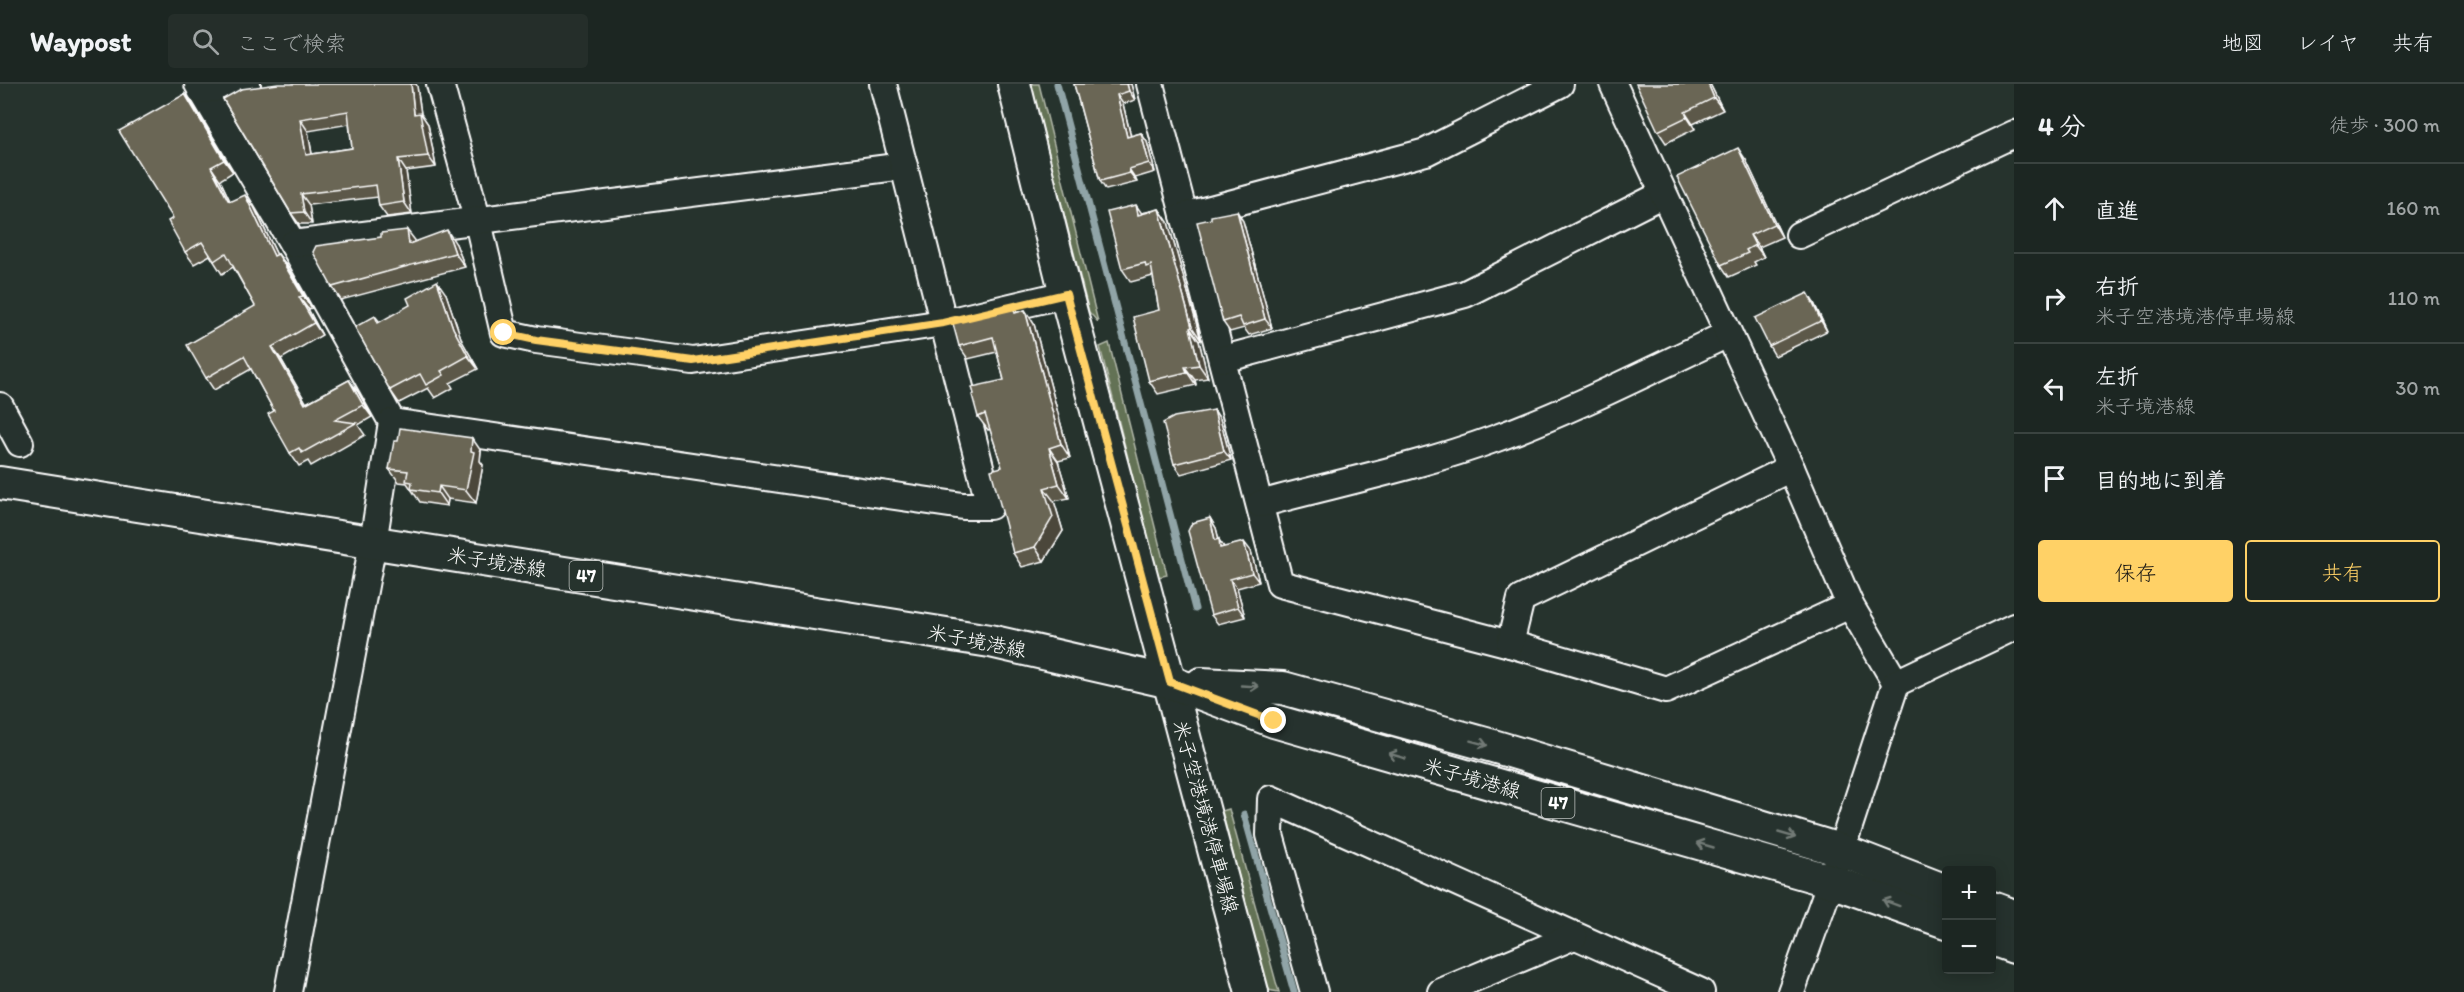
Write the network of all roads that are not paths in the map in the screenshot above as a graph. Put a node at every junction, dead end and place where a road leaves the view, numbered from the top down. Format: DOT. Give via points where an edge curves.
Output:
graph roads {
  1 [pos="247,84"];
  2 [pos="440,84"];
  3 [pos="883,84"];
  4 [pos="1014,84"];
  5 [pos="1150,84"];
  6 [pos="1560,84"];
  7 [pos="1613,84"];
  8 [pos="199,87"];
  9 [pos="2014,134"];
  10 [pos="904,166"];
  11 [pos="1663,194"];
  12 [pos="1184,216"];
  13 [pos="478,222"];
  14 [pos="1799,236"];
  15 [pos="293,244"];
  16 [pos="1066,294"];
  17 [pos="943,323"];
  18 [pos="1728,334"];
  19 [pos="1224,360"];
  20 [pos="0,406"];
  21 [pos="392,422"];
  22 [pos="20,443"];
  23 [pos="1791,468"];
  24 [pos="0,483"];
  25 [pos="1260,504"];
  26 [pos="373,543"];
  27 [pos="1850,605"];
  28 [pos="2014,627"];
  29 [pos="1510,645"];
  30 [pos="1170,682"];
  31 [pos="1896,683"];
  32 [pos="1840,850"];
  33 [pos="1831,881"];
  34 [pos="1942,889"];
  35 [pos="1996,909"];
  36 [pos="2014,916"];
  37 [pos="1942,920"];
  38 [pos="1574,936"];
  39 [pos="1996,940"];
  40 [pos="2014,946"];
  41 [pos="288,992"];
  42 [pos="1252,992"];
  43 [pos="1314,992"];
  44 [pos="1441,992"];
  45 [pos="1701,992"];
  46 [pos="1791,992"];
  1 -- 8 [label="street"];
  2 -- 13 [label="street"];
  3 -- 10 [label="street"];
  4 -- 16 [label="main road, 米子空港境港停車場線"];
  5 -- 12 [label="street"];
  6 -- 12 [label="street" via="1426,152"];
  7 -- 11 [label="street"];
  8 -- 15 [label="street"];
  9 -- 14 [label="street"];
  10 -- 13 [label="street"];
  10 -- 17 [label="street"];
  11 -- 18 [label="street"];
  11 -- 19 [label="street" via="1465,294"];
  12 -- 19 [label="street"];
  13 -- 15 [label="street"];
  13 -- 17 [label="street" via="504,333 526,338 693,361"];
  15 -- 21 [label="street"];
  16 -- 17 [label="street"];
  16 -- 30 [label="main road, 米子空港境港停車場線"];
  17 -- 21 [label="street" via="990,506 963,506"];
  18 -- 23 [label="street"];
  18 -- 25 [label="street" via="1580,404 1494,439"];
  19 -- 25 [label="street"];
  20 -- 22 [label="street"];
  21 -- 26 [label="street"];
  23 -- 27 [label="street"];
  23 -- 29 [label="street" via="1521,598"];
  24 -- 26 [label="main road, 米子境港線 / 47"];
  25 -- 29 [label="street" via="1280,584"];
  26 -- 30 [label="main road, 米子境港線 / 47" via="990,641"];
  26 -- 41 [label="street"];
  27 -- 29 [label="street" via="1666,690"];
  27 -- 31 [label="street"];
  28 -- 31 [label="street"];
  30 -- 32 [label="main road, 米子境港線 / 47, one-way" via="1283,688"];
  33 -- 30 [label="main road, 米子境港線 / 47, one-way" via="1274,721"];
  30 -- 42 [label="main road, 米子空港境港停車場線"];
  31 -- 32 [label="street"];
  32 -- 33 [label="street"];
  32 -- 34 [label="main road, 米子境港線 / 47"];
  37 -- 33 [label="main road, 米子境港線 / 47, one-way"];
  33 -- 46 [label="street"];
  35 -- 36 [label="main road"];
  38 -- 43 [label="street" via="1271,799 1270,835"];
  38 -- 44 [label="street"];
  38 -- 45 [label="street"];
  39 -- 40 [label="main road"];
}
